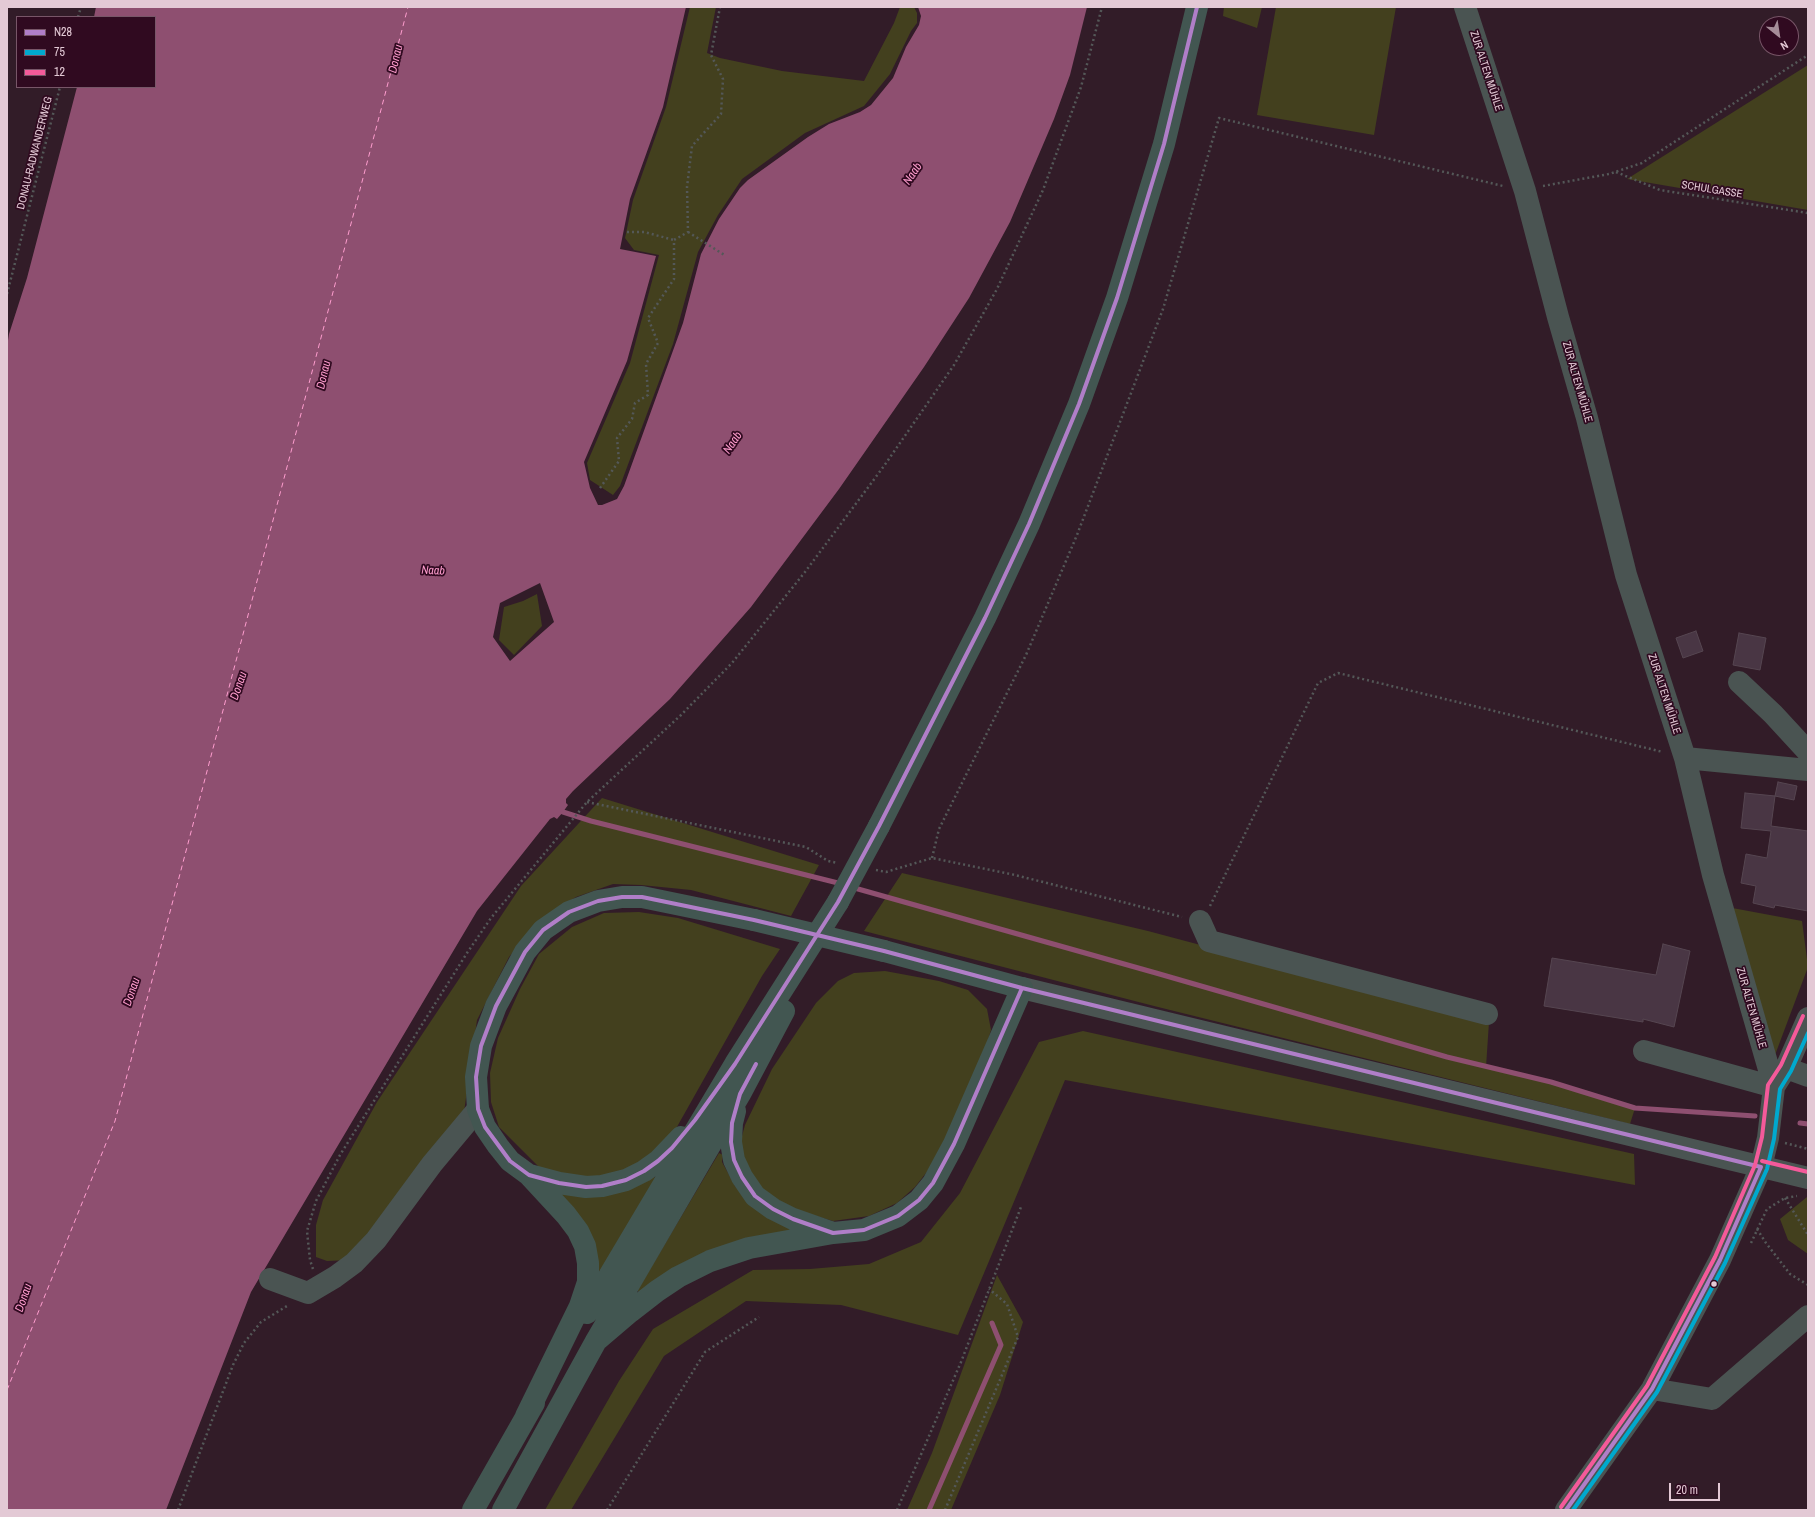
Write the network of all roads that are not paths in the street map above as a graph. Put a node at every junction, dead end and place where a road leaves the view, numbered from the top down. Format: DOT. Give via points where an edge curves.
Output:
graph roads {
  1 [pos="1197,7"];
  2 [pos="1466,7"];
  3 [pos="1739,682"];
  4 [pos="1808,752"];
  5 [pos="1685,758"];
  6 [pos="1808,770"];
  7 [pos="838,902"];
  8 [pos="1200,921"];
  9 [pos="1022,988"];
  10 [pos="1487,1014"];
  11 [pos="1808,1018"];
  12 [pos="1644,1051"];
  13 [pos="735,1064"];
  14 [pos="1786,1068"];
  15 [pos="1808,1076"];
  16 [pos="1774,1087"];
  17 [pos="740,1094"];
  18 [pos="478,1109"];
  19 [pos="1760,1167"];
  20 [pos="529,1175"];
  21 [pos="1804,1186"];
  22 [pos="833,1233"];
  23 [pos="270,1279"];
  24 [pos="1808,1316"];
  25 [pos="596,1342"];
  26 [pos="1652,1389"];
  27 [pos="526,1416"];
  28 [pos="473,1510"];
  29 [pos="503,1510"];
  30 [pos="1566,1510"];
  1 -- 7 [label="main road, bridge" via="1164,144 1117,298 1079,404 1002,582"];
  2 -- 5 [label="street, ZUR ALTEN MÜHLE" via="1525,191 1587,418 1626,575"];
  3 -- 4 [label="street"];
  5 -- 6 [label="street"];
  5 -- 16 [label="street, ZUR ALTEN MÜHLE" via="1713,875"];
  7 -- 13 [label="main road"];
  7 -- 17 [label="main road" via="800,982"];
  8 -- 10 [label="street" via="1209,941"];
  9 -- 18 [label="main road, bridge" via="884,951 642,897 598,901 569,912 543,930 525,952 496,1006 481,1046 476,1077"];
  9 -- 19 [label="street"];
  9 -- 22 [label="main road" via="954,1144 933,1183 919,1200 898,1216 864,1230"];
  11 -- 14 [label="street"];
  12 -- 16 [label="street"];
  13 -- 20 [label="main road" via="672,1148 644,1171 626,1180 586,1187"];
  13 -- 27 [label="main road"];
  14 -- 15 [label="street"];
  14 -- 16 [label="street"];
  16 -- 19 [label="street, ZUR ALTEN MÜHLE" via="1768,1138"];
  17 -- 22 [label="main road" via="732,1123 731,1142 734,1160 742,1177 755,1196 773,1209"];
  17 -- 25 [label="main road"];
  18 -- 20 [label="main road" via="485,1127 498,1146 510,1161"];
  18 -- 23 [label="street" via="432,1164 376,1240 354,1263 314,1290"];
  19 -- 21 [label="street"];
  19 -- 26 [label="street, ZUR ALTEN MÜHLE" via="1720,1260"];
  20 -- 27 [label="main road" via="578,1230 585,1246 588,1282 580,1306"];
  22 -- 25 [label="main road" via="749,1248 710,1261 657,1291"];
  24 -- 26 [label="street" via="1712,1399"];
  25 -- 29 [label="main road"];
  26 -- 30 [label="street, ZUR ALTEN MÜHLE"];
  27 -- 28 [label="main road"];
}
